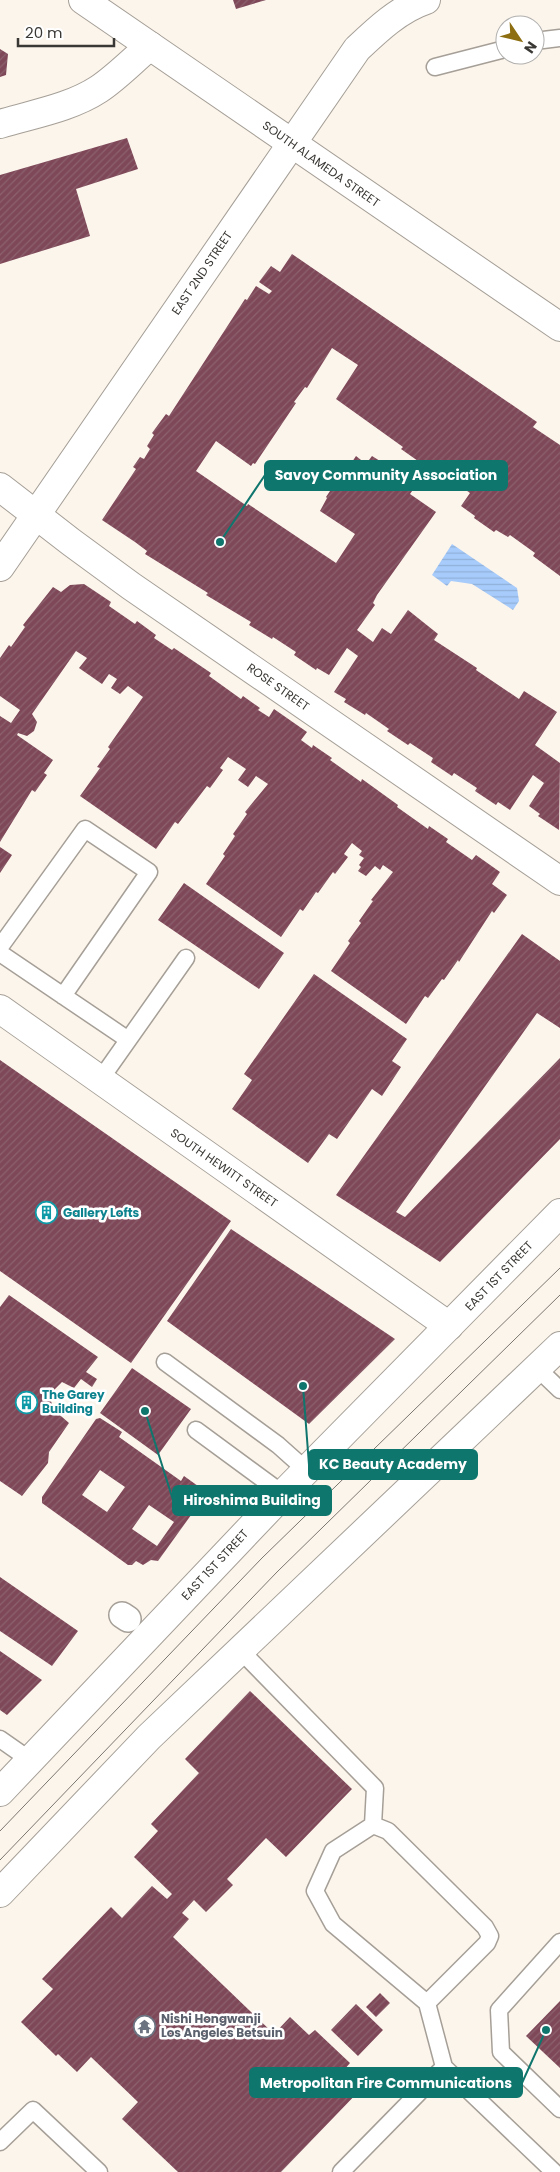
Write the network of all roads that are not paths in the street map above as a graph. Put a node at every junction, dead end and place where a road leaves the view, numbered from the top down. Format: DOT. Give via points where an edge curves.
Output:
graph roads {
  1 [pos="83,0"];
  2 [pos="426,0"];
  3 [pos="560,38"];
  4 [pos="545,40"];
  5 [pos="150,46"];
  6 [pos="495,52"];
  7 [pos="435,67"];
  8 [pos="0,124"];
  9 [pos="292,144"];
  10 [pos="560,327"];
  11 [pos="0,487"];
  12 [pos="35,515"];
  13 [pos="0,567"];
  14 [pos="560,881"];
  15 [pos="0,947"];
  16 [pos="0,953"];
  17 [pos="186,958"];
  18 [pos="64,996"];
  19 [pos="0,1009"];
  20 [pos="127,1039"];
  21 [pos="100,1080"];
  22 [pos="560,1213"];
  23 [pos="449,1326"];
  24 [pos="560,1346"];
  25 [pos="165,1362"];
  26 [pos="537,1368"];
  27 [pos="560,1390"];
  28 [pos="196,1430"];
  29 [pos="306,1470"];
  30 [pos="283,1494"];
  31 [pos="240,1650"];
  32 [pos="0,1739"];
  33 [pos="30,1760"];
  34 [pos="0,1792"];
  35 [pos="373,1826"];
  36 [pos="0,1893"];
  37 [pos="560,1942"];
  38 [pos="427,2004"];
  39 [pos="444,2067"];
  40 [pos="560,2109"];
  41 [pos="0,2142"];
  42 [pos="99,2172"];
  43 [pos="341,2172"];
  44 [pos="554,2172"];
  1 -- 5 [label="main road, SOUTH ALAMEDA STREET"];
  2 -- 9 [label="main road, EAST 2ND STREET" via="385,23 356,49"];
  3 -- 4 [label="lane"];
  5 -- 8 [label="main road" via="88,96"];
  5 -- 9 [label="main road, SOUTH ALAMEDA STREET"];
  6 -- 7 [label="lane"];
  9 -- 10 [label="main road, SOUTH ALAMEDA STREET"];
  9 -- 12 [label="main road, EAST 2ND STREET"];
  11 -- 12 [label="main road, ROSE STREET"];
  12 -- 13 [label="main road, EAST 2ND STREET"];
  12 -- 14 [label="main road, ROSE STREET" via="131,586"];
  15 -- 18 [label="lane" via="86,829 150,872"];
  16 -- 18 [label="lane"];
  17 -- 20 [label="lane"];
  18 -- 20 [label="lane"];
  19 -- 21 [label="main road, SOUTH HEWITT STREET"];
  20 -- 21 [label="lane"];
  21 -- 23 [label="main road, SOUTH HEWITT STREET"];
  22 -- 23 [label="main road, EAST 1ST STREET"];
  23 -- 29 [label="main road, EAST 1ST STREET"];
  24 -- 26 [label="main road"];
  25 -- 29 [label="lane" via="278,1445"];
  26 -- 27 [label="lane"];
  26 -- 31 [label="main road"];
  28 -- 30 [label="lane"];
  29 -- 30 [label="main road, EAST 1ST STREET"];
  30 -- 33 [label="main road, EAST 1ST STREET"];
  31 -- 35 [label="lane" via="375,1788"];
  31 -- 36 [label="main road" via="149,1737"];
  32 -- 33 [label="lane"];
  33 -- 34 [label="main road, EAST 1ST STREET"];
  35 -- 38 [label="lane" via="333,1851 315,1892 332,1924"];
  35 -- 38 [label="lane" via="388,1831 485,1926 490,1936 487,1943"];
  37 -- 40 [label="lane" via="499,2010 501,2052"];
  38 -- 39 [label="lane"];
  39 -- 43 [label="lane"];
  39 -- 44 [label="lane"];
  41 -- 42 [label="lane" via="33,2110"];
}
